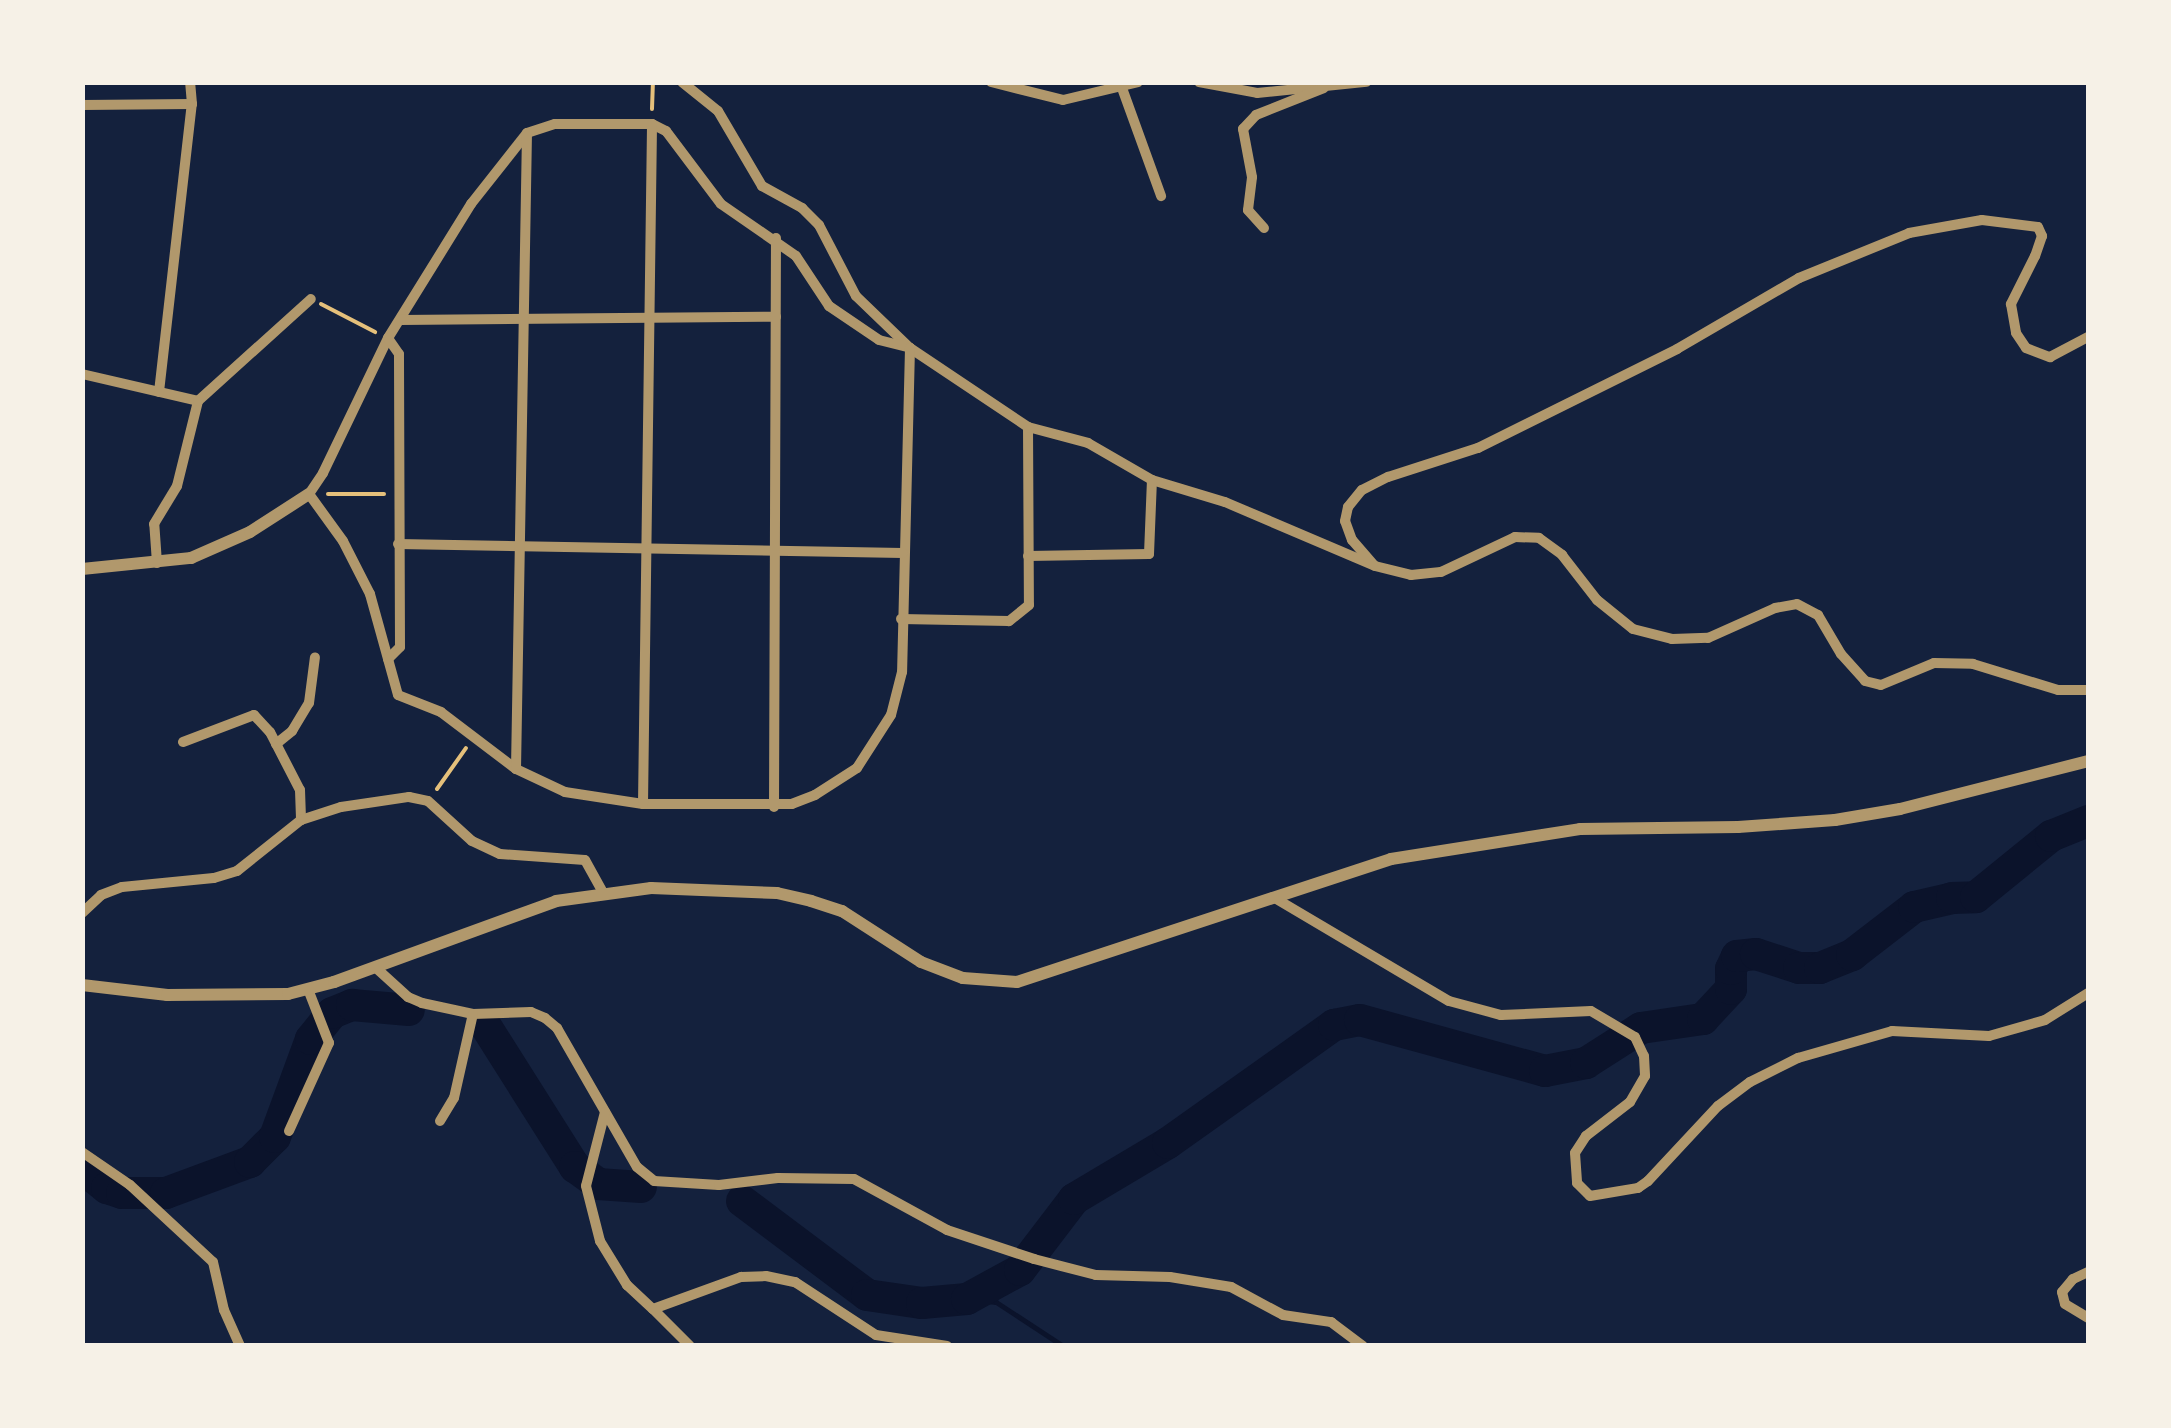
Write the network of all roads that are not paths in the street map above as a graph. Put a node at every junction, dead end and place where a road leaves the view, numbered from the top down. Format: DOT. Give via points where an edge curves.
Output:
graph roads {
  1 [pos="190,82"];
  2 [pos="682,82"];
  3 [pos="990,82"];
  4 [pos="1138,82"];
  5 [pos="1199,82"];
  6 [pos="1366,82"];
  7 [pos="1122,88"];
  8 [pos="1324,88"];
  9 [pos="192,104"];
  10 [pos="82,105"];
  11 [pos="652,124"];
  12 [pos="527,134"];
  13 [pos="1161,196"];
  14 [pos="1264,228"];
  15 [pos="776,238"];
  16 [pos="311,300"];
  17 [pos="776,317"];
  18 [pos="649,318"];
  19 [pos="524,319"];
  20 [pos="400,320"];
  21 [pos="2088,337"];
  22 [pos="388,338"];
  23 [pos="910,348"];
  24 [pos="82,374"];
  25 [pos="160,392"];
  26 [pos="198,401"];
  27 [pos="1028,427"];
  28 [pos="1152,480"];
  29 [pos="308,494"];
  30 [pos="398,544"];
  31 [pos="520,547"];
  32 [pos="646,549"];
  33 [pos="775,551"];
  34 [pos="903,554"];
  35 [pos="1028,556"];
  36 [pos="156,563"];
  37 [pos="1375,566"];
  38 [pos="82,569"];
  39 [pos="901,619"];
  40 [pos="314,658"];
  41 [pos="388,658"];
  42 [pos="2088,690"];
  43 [pos="183,742"];
  44 [pos="276,744"];
  45 [pos="2088,761"];
  46 [pos="516,769"];
  47 [pos="643,804"];
  48 [pos="774,806"];
  49 [pos="301,820"];
  50 [pos="603,892"];
  51 [pos="1272,896"];
  52 [pos="82,913"];
  53 [pos="375,967"];
  54 [pos="82,985"];
  55 [pos="308,989"];
  56 [pos="2088,993"];
  57 [pos="473,1014"];
  58 [pos="605,1112"];
  59 [pos="440,1121"];
  60 [pos="289,1131"];
  61 [pos="82,1152"];
  62 [pos="2088,1272"];
  63 [pos="653,1310"];
  64 [pos="2088,1318"];
  65 [pos="240,1346"];
  66 [pos="690,1346"];
  67 [pos="947,1346"];
  68 [pos="1363,1346"];
  1 -- 9 [label="street"];
  2 -- 23 [label="street" via="718,111 762,186 818,225 856,296"];
  3 -- 7 [label="street" via="1063,100"];
  4 -- 7 [label="street"];
  5 -- 8 [label="street" via="1257,93"];
  6 -- 8 [label="street"];
  7 -- 13 [label="street"];
  8 -- 14 [label="street" via="1256,115 1243,128 1252,177 1248,210"];
  9 -- 10 [label="street"];
  9 -- 25 [label="street"];
  11 -- 12 [label="street" via="555,124"];
  11 -- 15 [label="street" via="684,149 722,204"];
  11 -- 18 [label="street"];
  12 -- 19 [label="street"];
  12 -- 20 [label="street" via="470,204"];
  15 -- 17 [label="street"];
  15 -- 23 [label="street" via="853,326"];
  16 -- 26 [label="street"];
  17 -- 18 [label="street"];
  17 -- 33 [label="street"];
  18 -- 19 [label="street"];
  18 -- 32 [label="street"];
  19 -- 20 [label="street"];
  19 -- 31 [label="street"];
  20 -- 22 [label="street"];
  21 -- 37 [label="street" via="2050,357 2026,348 2016,333 2011,304 2035,256 2038,227 1982,220 1909,233 1798,278 1676,349 1478,448 1362,490 1345,522"];
  22 -- 29 [label="street"];
  22 -- 30 [label="street" via="399,354"];
  23 -- 27 [label="street"];
  23 -- 34 [label="street"];
  24 -- 25 [label="street"];
  25 -- 26 [label="street"];
  26 -- 36 [label="street" via="177,486 154,524"];
  27 -- 28 [label="street" via="1088,443"];
  27 -- 35 [label="street"];
  28 -- 35 [label="street" via="1148,554"];
  28 -- 37 [label="street" via="1224,502"];
  29 -- 36 [label="street" via="221,548"];
  29 -- 41 [label="street" via="370,594"];
  30 -- 31 [label="street"];
  30 -- 41 [label="street" via="400,647"];
  31 -- 32 [label="street"];
  31 -- 46 [label="street"];
  32 -- 33 [label="street"];
  32 -- 47 [label="street"];
  33 -- 34 [label="street"];
  33 -- 48 [label="street"];
  34 -- 39 [label="street"];
  35 -- 39 [label="street" via="1029,604 1010,621"];
  36 -- 38 [label="street"];
  37 -- 42 [label="street" via="1411,575 1441,572 1514,536 1539,538 1633,629 1708,638 1797,604 1818,615 1865,681 1881,685 1934,663 1973,664 2058,690"];
  39 -- 48 [label="street" via="902,672 874,744 835,784"];
  40 -- 44 [label="street" via="309,704"];
  41 -- 46 [label="street" via="398,696 441,712"];
  43 -- 44 [label="street" via="254,715"];
  44 -- 49 [label="street" via="300,790"];
  45 -- 51 [label="street" via="1835,820 1580,829 1488,840 1390,859"];
  46 -- 47 [label="street" via="565,792"];
  47 -- 48 [label="street"];
  49 -- 50 [label="street" via="340,807 409,797 428,801 472,841 500,854 585,860"];
  49 -- 52 [label="street" via="236,871 122,887"];
  50 -- 51 [label="street" via="652,888 794,897 842,910 921,962 963,978 1018,982"];
  50 -- 53 [label="street" via="541,906"];
  51 -- 56 [label="street" via="1449,1001 1501,1015 1592,1011 1636,1038 1645,1076 1630,1102 1575,1153 1577,1183 1590,1196 1648,1182 1718,1106 1798,1058 1892,1031 1989,1036 2045,1020"];
  53 -- 55 [label="street"];
  53 -- 57 [label="street" via="408,997"];
  54 -- 55 [label="street" via="244,997"];
  55 -- 60 [label="street" via="328,1043"];
  57 -- 58 [label="street" via="531,1012 545,1018"];
  57 -- 59 [label="street" via="454,1098"];
  58 -- 63 [label="street" via="586,1186 600,1240 627,1286"];
  58 -- 68 [label="street" via="637,1167 654,1180 718,1185 854,1179 947,1230 1034,1259 1096,1275 1231,1287 1282,1315 1331,1322"];
  61 -- 65 [label="street" via="130,1185 213,1262"];
  62 -- 64 [label="street" via="2062,1292 2064,1304"];
  63 -- 66 [label="street"];
  63 -- 67 [label="street" via="741,1278 766,1276 795,1282 876,1335"];
}
